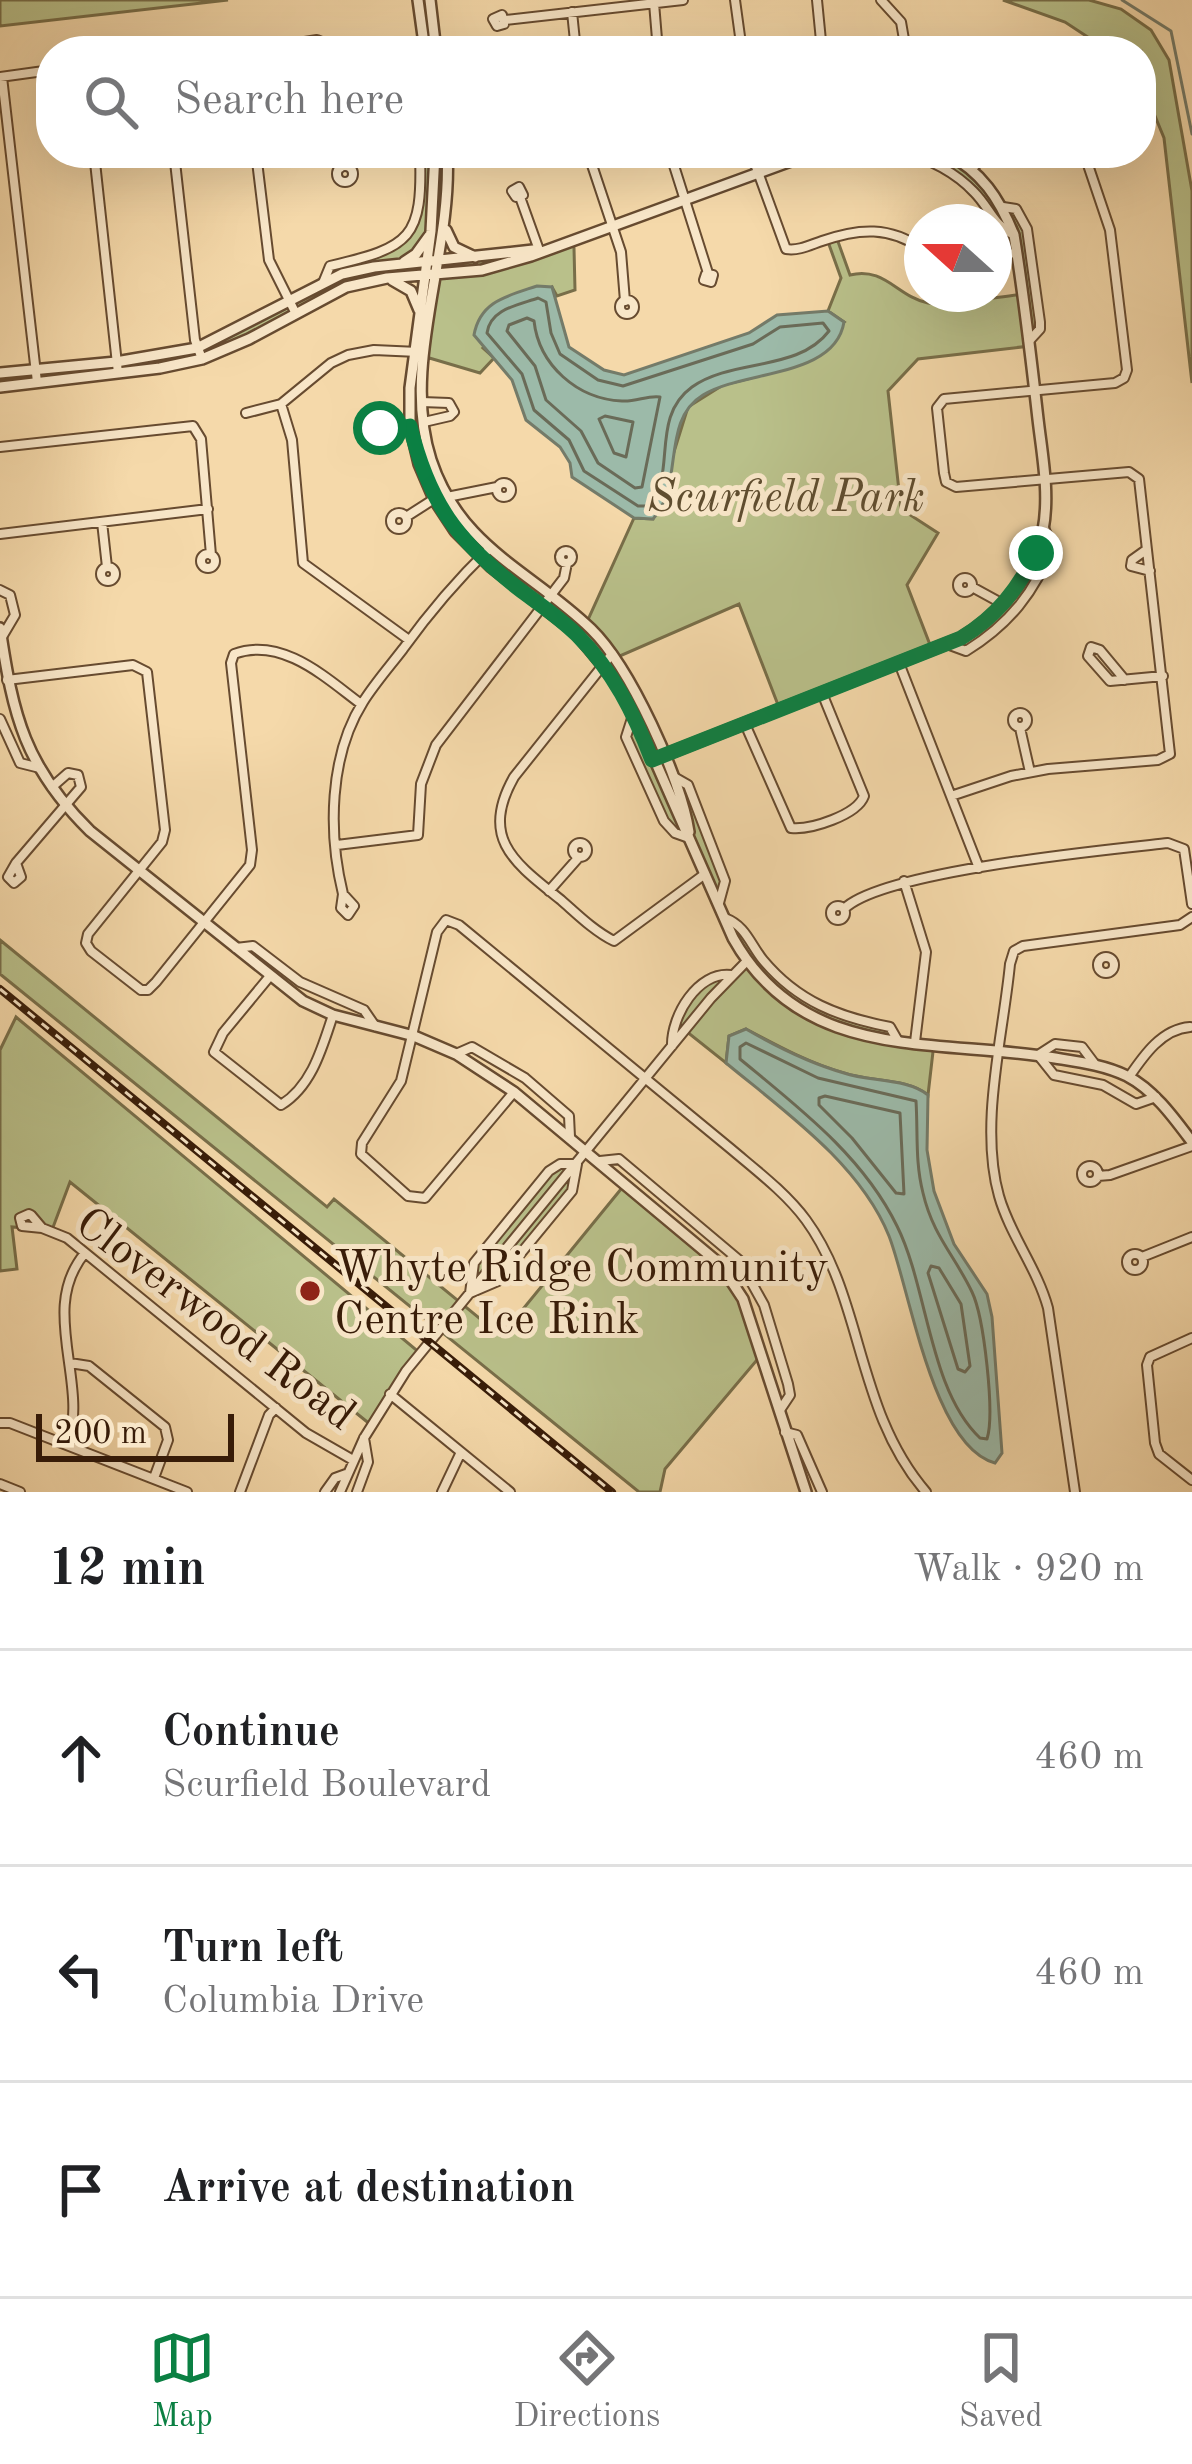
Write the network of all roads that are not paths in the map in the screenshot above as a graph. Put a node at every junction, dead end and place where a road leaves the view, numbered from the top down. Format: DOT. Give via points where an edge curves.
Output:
graph roads {
  1 [pos="418,0"];
  2 [pos="430,0"];
  3 [pos="683,0"];
  4 [pos="735,0"];
  5 [pos="817,0"];
  6 [pos="881,0"];
  7 [pos="654,3"];
  8 [pos="572,12"];
  9 [pos="505,20"];
  10 [pos="423,36"];
  11 [pos="434,36"];
  12 [pos="574,36"];
  13 [pos="657,36"];
  14 [pos="740,36"];
  15 [pos="821,36"];
  16 [pos="903,36"];
  17 [pos="36,72"];
  18 [pos="1,77"];
  19 [pos="96,168"];
  20 [pos="177,168"];
  21 [pos="258,168"];
  22 [pos="420,168"];
  23 [pos="434,168"];
  24 [pos="447,168"];
  25 [pos="593,168"];
  26 [pos="675,168"];
  27 [pos="756,168"];
  28 [pos="772,168"];
  29 [pos="939,168"];
  30 [pos="973,168"];
  31 [pos="1089,168"];
  32 [pos="758,173"];
  33 [pos="520,197"];
  34 [pos="685,200"];
  35 [pos="1001,204"];
  36 [pos="1012,208"];
  37 [pos="613,225"];
  38 [pos="446,229"];
  39 [pos="1012,230"];
  40 [pos="431,231"];
  41 [pos="1014,235"];
  42 [pos="904,237"];
  43 [pos="539,250"];
  44 [pos="1012,253"];
  45 [pos="1017,253"];
  46 [pos="481,259"];
  47 [pos="396,266"];
  48 [pos="440,267"];
  49 [pos="427,268"];
  50 [pos="708,273"];
  51 [pos="387,278"];
  52 [pos="323,283"];
  53 [pos="289,300"];
  54 [pos="626,301"];
  55 [pos="295,312"];
  56 [pos="420,312"];
  57 [pos="1029,341"];
  58 [pos="420,352"];
  59 [pos="200,354"];
  60 [pos="117,367"];
  61 [pos="36,369"];
  62 [pos="0,373"];
  63 [pos="38,382"];
  64 [pos="0,387"];
  65 [pos="1035,388"];
  66 [pos="422,402"];
  67 [pos="281,404"];
  68 [pos="246,413"];
  69 [pos="424,422"];
  70 [pos="410,426"];
  71 [pos="383,431"];
  72 [pos="0,447"];
  73 [pos="1045,478"];
  74 [pos="497,487"];
  75 [pos="448,497"];
  76 [pos="434,499"];
  77 [pos="208,509"];
  78 [pos="406,517"];
  79 [pos="102,522"];
  80 [pos="1044,528"];
  81 [pos="0,534"];
  82 [pos="1146,550"];
  83 [pos="484,553"];
  84 [pos="212,555"];
  85 [pos="567,563"];
  86 [pos="107,567"];
  87 [pos="1150,571"];
  88 [pos="972,587"];
  89 [pos="0,590"];
  90 [pos="546,602"];
  91 [pos="1003,604"];
  92 [pos="0,628"];
  93 [pos="2,638"];
  94 [pos="409,640"];
  95 [pos="947,644"];
  96 [pos="612,654"];
  97 [pos="899,663"];
  98 [pos="602,664"];
  99 [pos="1163,676"];
  100 [pos="6,680"];
  101 [pos="1125,680"];
  102 [pos="822,693"];
  103 [pos="361,704"];
  104 [pos="634,713"];
  105 [pos="0,719"];
  106 [pos="746,724"];
  107 [pos="1020,728"];
  108 [pos="658,758"];
  109 [pos="40,768"];
  110 [pos="1030,772"];
  111 [pos="671,776"];
  112 [pos="52,787"];
  113 [pos="951,796"];
  114 [pos="64,805"];
  115 [pos="691,836"];
  116 [pos="337,844"];
  117 [pos="579,857"];
  118 [pos="16,863"];
  119 [pos="980,869"];
  120 [pos="141,870"];
  121 [pos="707,872"];
  122 [pos="904,881"];
  123 [pos="549,891"];
  124 [pos="343,894"];
  125 [pos="719,903"];
  126 [pos="1192,904"];
  127 [pos="844,909"];
  128 [pos="1192,917"];
  129 [pos="725,918"];
  130 [pos="206,922"];
  131 [pos="1102,935"];
  132 [pos="236,948"];
  133 [pos="1105,957"];
  134 [pos="746,962"];
  135 [pos="733,975"];
  136 [pos="270,976"];
  137 [pos="333,1016"];
  138 [pos="376,1027"];
  139 [pos="1191,1027"];
  140 [pos="414,1036"];
  141 [pos="898,1041"];
  142 [pos="915,1042"];
  143 [pos="672,1046"];
  144 [pos="1001,1052"];
  145 [pos="456,1054"];
  146 [pos="1038,1055"];
  147 [pos="1129,1077"];
  148 [pos="646,1078"];
  149 [pos="514,1092"];
  150 [pos="1156,1097"];
  151 [pos="570,1137"];
  152 [pos="1190,1137"];
  153 [pos="587,1151"];
  154 [pos="600,1161"];
  155 [pos="577,1164"];
  156 [pos="1098,1176"];
  157 [pos="42,1228"];
  158 [pos="1192,1237"];
  159 [pos="85,1253"];
  160 [pos="1142,1257"];
  161 [pos="470,1293"];
  162 [pos="1192,1338"];
  163 [pos="70,1363"];
  164 [pos="390,1394"];
  165 [pos="276,1408"];
  166 [pos="779,1412"];
  167 [pos="0,1423"];
  168 [pos="785,1432"];
  169 [pos="364,1438"];
  170 [pos="68,1445"];
  171 [pos="461,1452"];
  172 [pos="353,1460"];
  173 [pos="347,1474"];
  174 [pos="154,1479"];
  175 [pos="1192,1480"];
  176 [pos="0,1484"];
  177 [pos="20,1492"];
  178 [pos="187,1492"];
  179 [pos="240,1492"];
  180 [pos="325,1492"];
  181 [pos="340,1492"];
  182 [pos="357,1492"];
  183 [pos="442,1492"];
  184 [pos="510,1492"];
  185 [pos="806,1492"];
  186 [pos="822,1492"];
  187 [pos="926,1492"];
  188 [pos="1075,1492"];
  1 -- 10 [label="street"];
  2 -- 11 [label="street"];
  3 -- 7 [label="street"];
  4 -- 14 [label="street"];
  5 -- 15 [label="street"];
  6 -- 16 [label="street"];
  7 -- 8 [label="street"];
  7 -- 13 [label="street"];
  8 -- 9 [label="street"];
  8 -- 12 [label="street"];
  17 -- 18 [label="street"];
  18 -- 61 [label="street"];
  19 -- 60 [label="street"];
  20 -- 59 [label="street"];
  21 -- 53 [label="street" via="266,248"];
  22 -- 52 [label="street" via="421,199 404,240 330,266"];
  23 -- 40 [label="street"];
  24 -- 38 [label="street"];
  25 -- 37 [label="street"];
  26 -- 34 [label="street"];
  27 -- 32 [label="street"];
  28 -- 32 [label="street"];
  29 -- 41 [label="street" via="957,176"];
  30 -- 35 [label="street"];
  31 -- 65 [label="street" via="1110,230 1126,370 1115,383"];
  32 -- 34 [label="street"];
  32 -- 42 [label="street" via="786,249 843,234"];
  33 -- 43 [label="street"];
  34 -- 37 [label="street"];
  34 -- 50 [label="street"];
  36 -- 57 [label="street" via="1027,229 1040,322"];
  37 -- 43 [label="street"];
  37 -- 54 [label="street"];
  38 -- 46 [label="street" via="454,247"];
  38 -- 48 [label="street"];
  39 -- 41 [label="street"];
  40 -- 47 [label="street"];
  40 -- 49 [label="street"];
  41 -- 45 [label="street"];
  43 -- 46 [label="street"];
  43 -- 48 [label="street" via="482,270"];
  44 -- 45 [label="street"];
  45 -- 57 [label="street"];
  46 -- 48 [label="street"];
  47 -- 49 [label="street"];
  47 -- 52 [label="street"];
  48 -- 49 [label="street"];
  48 -- 58 [label="street"];
  49 -- 51 [label="street"];
  49 -- 56 [label="street"];
  51 -- 55 [label="street"];
  51 -- 56 [label="street" via="411,291"];
  52 -- 53 [label="street"];
  53 -- 55 [label="street"];
  53 -- 59 [label="street"];
  55 -- 59 [label="street" via="249,339"];
  56 -- 58 [label="street"];
  57 -- 65 [label="street"];
  58 -- 66 [label="street"];
  58 -- 67 [label="street" via="348,355"];
  58 -- 70 [label="street"];
  59 -- 60 [label="street"];
  60 -- 61 [label="street"];
  60 -- 63 [label="street"];
  61 -- 62 [label="street"];
  61 -- 63 [label="street"];
  63 -- 64 [label="street"];
  65 -- 73 [label="street"];
  65 -- 73 [label="street" via="939,401 944,473 950,486"];
  66 -- 69 [label="street"];
  66 -- 69 [label="street" via="449,403 454,412"];
  67 -- 68 [label="street"];
  67 -- 94 [label="street" via="303,563"];
  69 -- 75 [label="street"];
  70 -- 71 [label="street"];
  70 -- 76 [label="street"];
  72 -- 77 [label="street" via="185,425 199,430"];
  73 -- 80 [label="street"];
  73 -- 82 [label="street" via="1135,474"];
  74 -- 75 [label="street"];
  75 -- 83 [label="street"];
  76 -- 78 [label="street"];
  76 -- 83 [label="street" via="455,531"];
  77 -- 79 [label="street"];
  77 -- 84 [label="street"];
  79 -- 81 [label="street"];
  79 -- 86 [label="street"];
  80 -- 91 [label="street"];
  80 -- 95 [label="street" via="1052,545 1024,602 966,651"];
  82 -- 87 [label="street"];
  82 -- 87 [label="street" via="1131,566"];
  83 -- 90 [label="street"];
  83 -- 94 [label="street"];
  85 -- 90 [label="street"];
  87 -- 99 [label="street"];
  88 -- 91 [label="street"];
  89 -- 93 [label="street" via="10,595 15,615"];
  90 -- 96 [label="street" via="593,631"];
  90 -- 98 [label="street"];
  90 -- 116 [label="street" via="436,746 421,784 418,836"];
  91 -- 95 [label="street"];
  92 -- 93 [label="street"];
  93 -- 100 [label="street"];
  94 -- 103 [label="street"];
  95 -- 97 [label="street"];
  96 -- 98 [label="street"];
  96 -- 108 [label="street" via="644,709"];
  97 -- 102 [label="street"];
  97 -- 113 [label="street"];
  98 -- 104 [label="street"];
  98 -- 123 [label="street" via="503,796 508,854"];
  99 -- 101 [label="street"];
  99 -- 110 [label="street" via="1166,759"];
  100 -- 109 [label="street"];
  100 -- 120 [label="street" via="133,665 147,672 165,830"];
  101 -- 101 [label="street" via="1100,650 1091,647 1088,656 1109,682"];
  102 -- 106 [label="street"];
  102 -- 106 [label="street" via="864,796 855,809 791,828"];
  103 -- 116 [label="street" via="338,772"];
  103 -- 130 [label="street" via="290,657 234,655 252,850 250,865"];
  104 -- 108 [label="street"];
  104 -- 115 [label="street" via="626,737 664,821"];
  105 -- 109 [label="street" via="20,763"];
  106 -- 108 [label="street"];
  107 -- 110 [label="street"];
  108 -- 111 [label="street"];
  108 -- 115 [label="street"];
  109 -- 112 [label="street"];
  110 -- 113 [label="street"];
  111 -- 115 [label="street"];
  111 -- 125 [label="street" via="688,785 725,881"];
  112 -- 114 [label="street"];
  112 -- 114 [label="street" via="68,773 80,777"];
  113 -- 119 [label="street"];
  114 -- 118 [label="street"];
  114 -- 120 [label="street"];
  115 -- 121 [label="street"];
  116 -- 124 [label="street"];
  117 -- 123 [label="street"];
  119 -- 122 [label="street"];
  119 -- 126 [label="street" via="1174,843 1186,855"];
  120 -- 130 [label="street"];
  120 -- 130 [label="street" via="86,938 134,987 148,990"];
  121 -- 123 [label="street" via="619,940"];
  121 -- 125 [label="street"];
  122 -- 127 [label="street"];
  122 -- 142 [label="street" via="926,952"];
  125 -- 129 [label="street"];
  128 -- 131 [label="street" via="1180,926"];
  129 -- 134 [label="street"];
  129 -- 141 [label="street" via="789,987 836,1015 890,1027"];
  130 -- 132 [label="street"];
  131 -- 133 [label="street"];
  131 -- 144 [label="street" via="1014,952"];
  132 -- 136 [label="street"];
  132 -- 138 [label="street" via="253,946 300,982 364,1010"];
  134 -- 135 [label="street"];
  134 -- 141 [label="street" via="816,1021"];
  135 -- 143 [label="street"];
  135 -- 143 [label="street" via="706,980 676,1016"];
  136 -- 137 [label="street"];
  136 -- 137 [label="street" via="214,1052 281,1105 317,1064"];
  137 -- 138 [label="street"];
  138 -- 140 [label="street"];
  139 -- 147 [label="street" via="1159,1040"];
  140 -- 145 [label="street"];
  140 -- 148 [label="street" via="437,932 452,921"];
  140 -- 149 [label="street" via="401,1081 360,1149 408,1196 425,1198"];
  141 -- 142 [label="street"];
  142 -- 144 [label="street"];
  143 -- 148 [label="street"];
  144 -- 146 [label="street"];
  144 -- 188 [label="street" via="993,1169 1048,1308"];
  145 -- 149 [label="street"];
  145 -- 151 [label="street" via="472,1047 525,1078 569,1116"];
  146 -- 147 [label="street"];
  146 -- 150 [label="street" via="1054,1075 1103,1085 1136,1104"];
  147 -- 150 [label="street"];
  148 -- 153 [label="street"];
  148 -- 187 [label="street" via="807,1222 836,1279 888,1438"];
  149 -- 151 [label="street"];
  150 -- 152 [label="street"];
  151 -- 153 [label="street"];
  152 -- 156 [label="street"];
  153 -- 154 [label="street"];
  153 -- 155 [label="street"];
  154 -- 166 [label="street" via="721,1264 743,1299"];
  154 -- 166 [label="street" via="619,1159 739,1260 764,1305 788,1384"];
  155 -- 161 [label="street" via="572,1191 498,1281"];
  155 -- 161 [label="street" via="549,1171 474,1263"];
  157 -- 159 [label="street, Cloverwood Road"];
  158 -- 160 [label="street"];
  159 -- 163 [label="street" via="65,1287"];
  159 -- 165 [label="street, Cloverwood Road"];
  161 -- 164 [label="street"];
  162 -- 175 [label="street" via="1147,1366 1155,1443"];
  163 -- 170 [label="street"];
  163 -- 174 [label="street" via="89,1366 165,1427"];
  164 -- 169 [label="street"];
  164 -- 171 [label="street"];
  165 -- 172 [label="street, Cloverwood Road"];
  165 -- 179 [label="street"];
  166 -- 168 [label="street"];
  167 -- 170 [label="street"];
  168 -- 185 [label="street"];
  168 -- 186 [label="street" via="797,1435"];
  169 -- 172 [label="street"];
  169 -- 182 [label="street" via="368,1462"];
  170 -- 174 [label="street"];
  171 -- 183 [label="street"];
  171 -- 184 [label="street"];
  172 -- 173 [label="street"];
  173 -- 180 [label="street"];
  173 -- 181 [label="street"];
  174 -- 178 [label="street"];
  176 -- 177 [label="street"];
}
